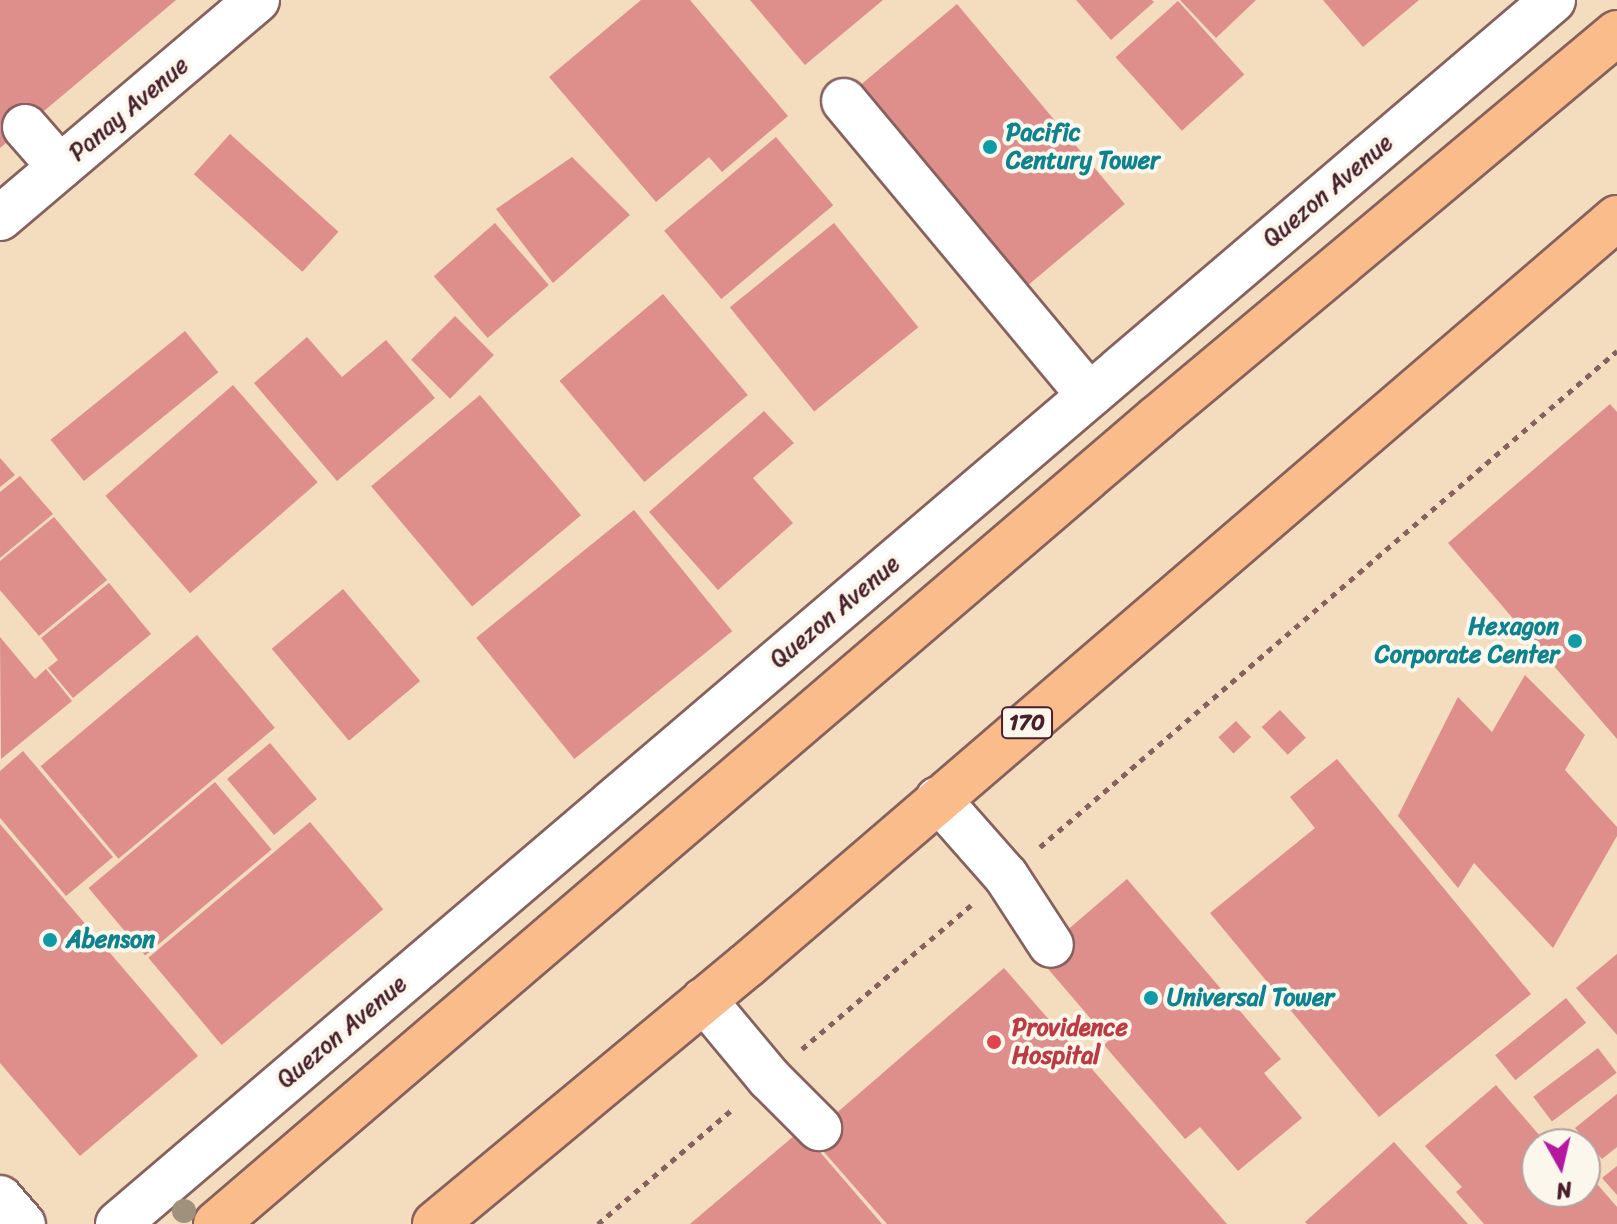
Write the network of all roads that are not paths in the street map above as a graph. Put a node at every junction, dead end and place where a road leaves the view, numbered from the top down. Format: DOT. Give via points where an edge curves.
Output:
graph roads {
  1 [pos="257,0"];
  2 [pos="1553,0"];
  3 [pos="1617,33"];
  4 [pos="844,101"];
  5 [pos="25,127"];
  6 [pos="60,167"];
  7 [pos="0,218"];
  8 [pos="1617,218"];
  9 [pos="1089,395"];
  10 [pos="938,799"];
  11 [pos="1051,945"];
  12 [pos="704,1000"];
  13 [pos="819,1128"];
  14 [pos="0,1198"];
  15 [pos="23,1224"];
  16 [pos="118,1224"];
  17 [pos="216,1224"];
  18 [pos="435,1224"];
  1 -- 6 [label="street, Panay Avenue"];
  2 -- 9 [label="street, Quezon Avenue"];
  3 -- 17 [label="main road" via="1157,418"];
  4 -- 9 [label="street"];
  5 -- 6 [label="street"];
  6 -- 7 [label="street, Panay Avenue"];
  8 -- 10 [label="main road, 170"];
  9 -- 16 [label="street, Quezon Avenue"];
  10 -- 11 [label="street" via="1006,876"];
  10 -- 12 [label="main road, 170"];
  12 -- 13 [label="street"];
  12 -- 18 [label="main road, 170"];
  14 -- 15 [label="street"];
}
